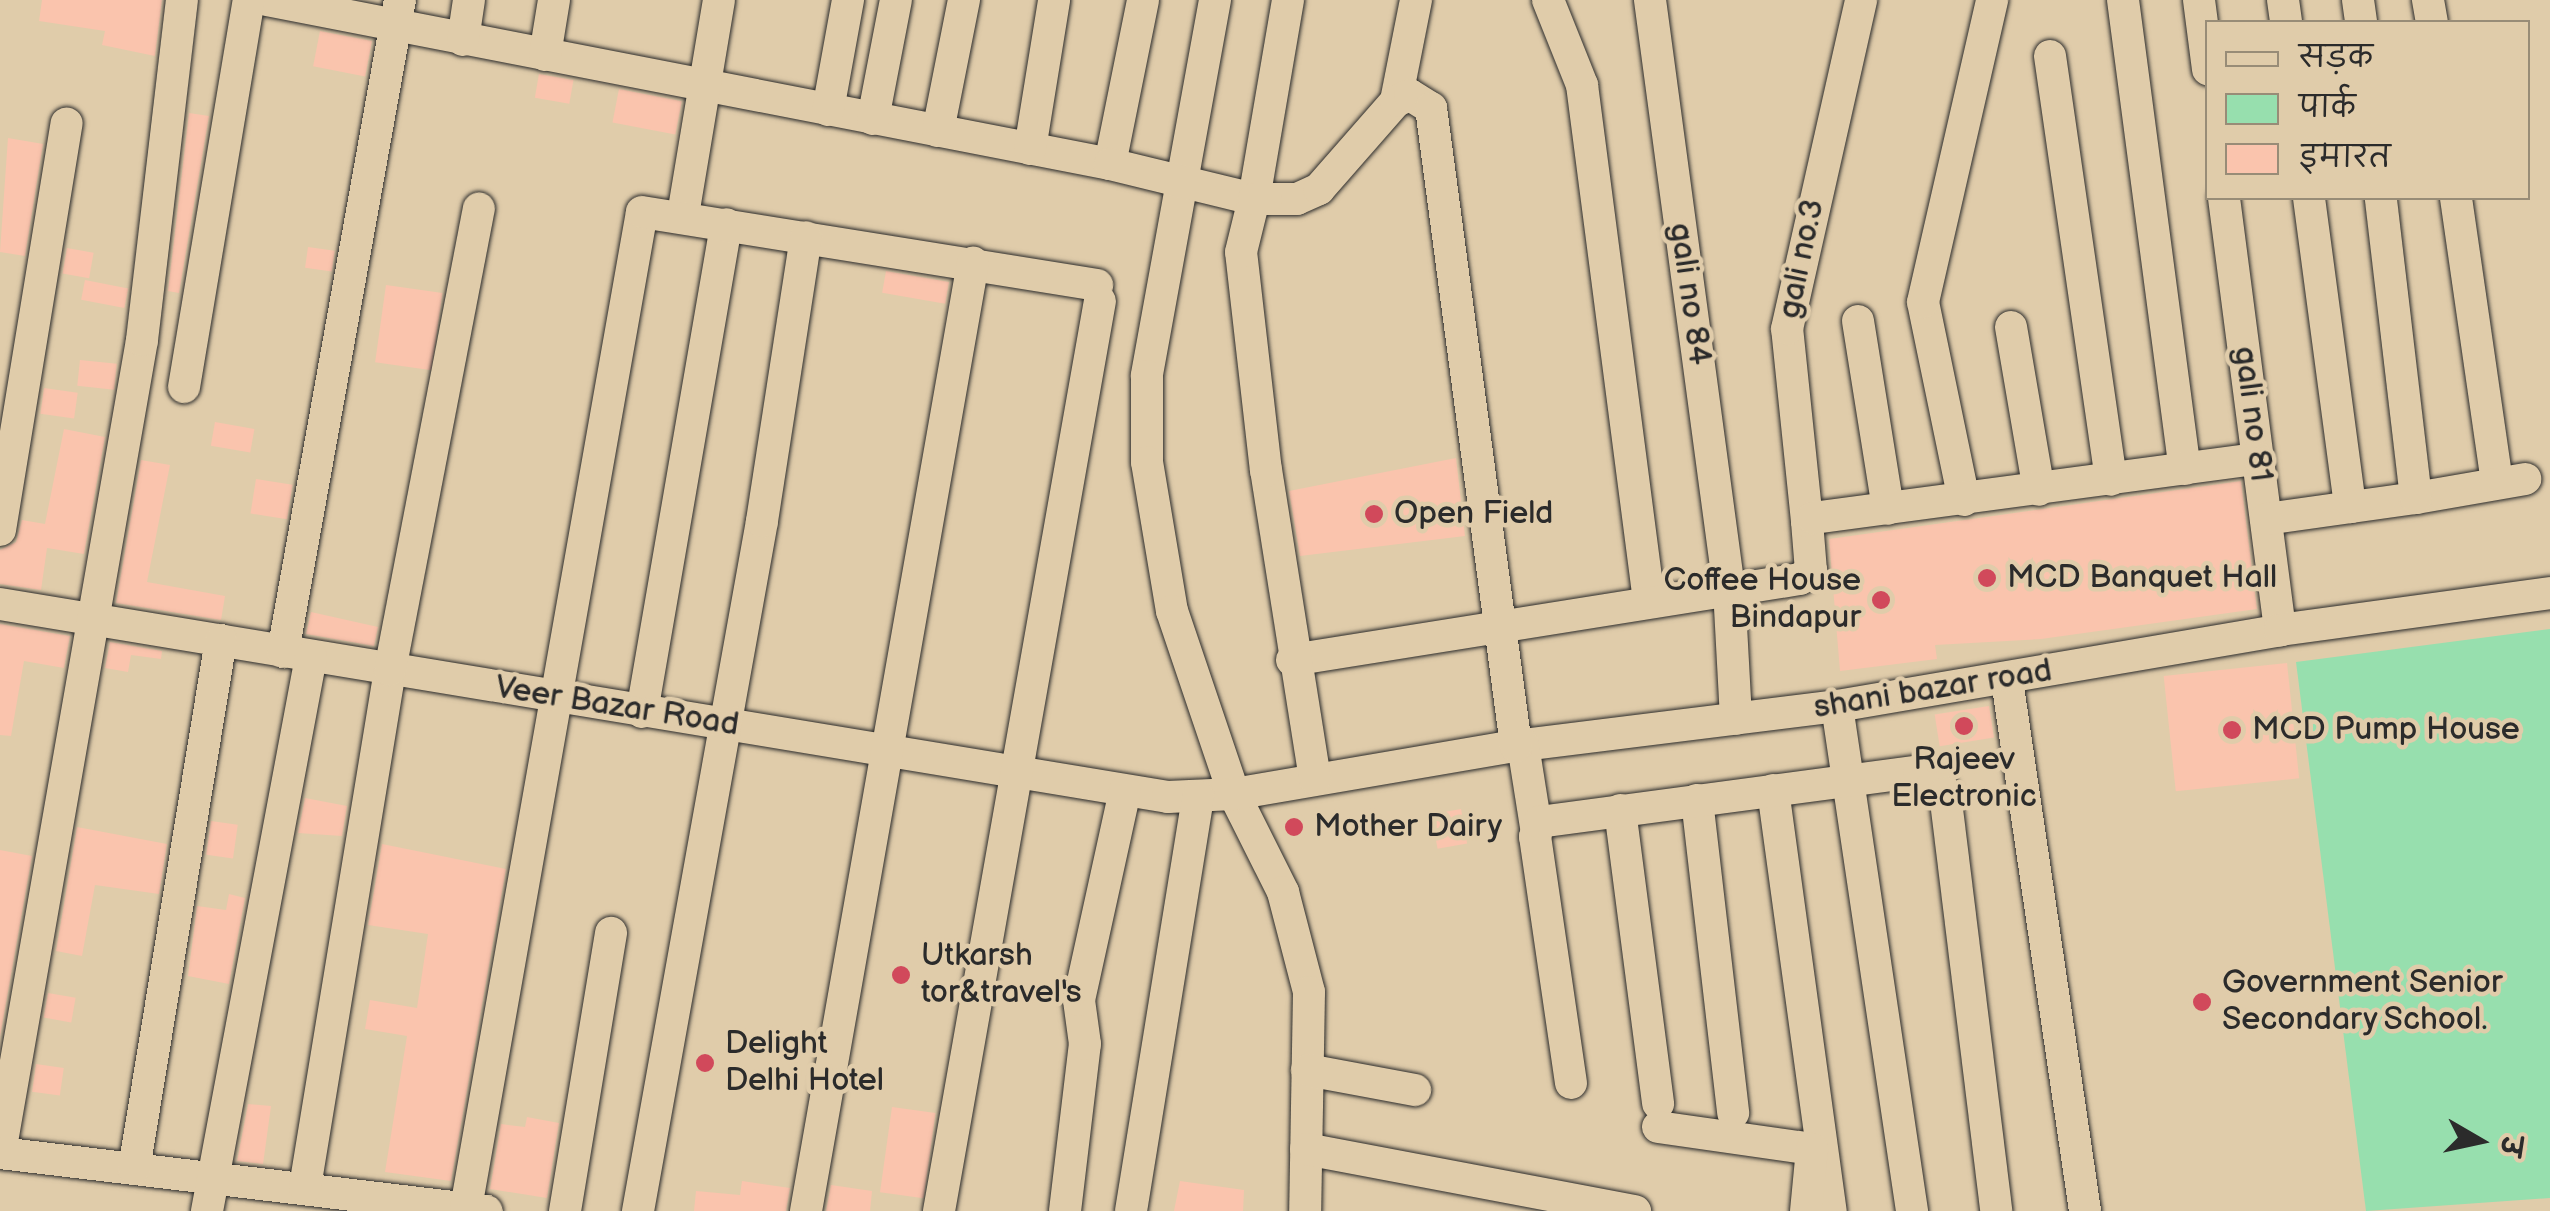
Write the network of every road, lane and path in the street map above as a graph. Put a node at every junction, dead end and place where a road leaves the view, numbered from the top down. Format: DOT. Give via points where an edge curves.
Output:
graph roads {
  1 [pos="182,0"];
  2 [pos="249,0"];
  3 [pos="267,0"];
  4 [pos="469,0"];
  5 [pos="554,0"];
  6 [pos="719,0"];
  7 [pos="848,0"];
  8 [pos="896,0"];
  9 [pos="964,0"];
  10 [pos="1054,0"];
  11 [pos="1144,0"];
  12 [pos="1215,0"];
  13 [pos="1288,0"];
  14 [pos="1416,0"];
  15 [pos="1548,0"];
  16 [pos="1650,0"];
  17 [pos="1861,0"];
  18 [pos="1992,0"];
  19 [pos="2123,0"];
  20 [pos="2199,0"];
  21 [pos="397,13"];
  22 [pos="463,40"];
  23 [pos="2205,46"];
  24 [pos="545,56"];
  25 [pos="2050,56"];
  26 [pos="704,83"];
  27 [pos="1396,101"];
  28 [pos="828,110"];
  29 [pos="874,119"];
  30 [pos="67,123"];
  31 [pos="938,132"];
  32 [pos="1030,148"];
  33 [pos="1110,164"];
  34 [pos="1182,182"];
  35 [pos="1254,198"];
  36 [pos="2224,200"];
  37 [pos="2309,200"];
  38 [pos="2381,200"];
  39 [pos="2456,200"];
  40 [pos="480,208"];
  41 [pos="683,215"];
  42 [pos="726,224"];
  43 [pos="806,237"];
  44 [pos="972,263"];
  45 [pos="1858,321"];
  46 [pos="2012,327"];
  47 [pos="184,387"];
  48 [pos="2258,459"];
  49 [pos="2185,470"];
  50 [pos="2110,480"];
  51 [pos="2039,490"];
  52 [pos="2416,498"];
  53 [pos="1964,500"];
  54 [pos="2350,507"];
  55 [pos="1888,509"];
  56 [pos="2266,519"];
  57 [pos="1808,521"];
  58 [pos="0,530"];
  59 [pos="1728,589"];
  60 [pos="2550,593"];
  61 [pos="1650,601"];
  62 [pos="0,604"];
  63 [pos="91,619"];
  64 [pos="1501,624"];
  65 [pos="2280,630"];
  66 [pos="222,640"];
  67 [pos="297,654"];
  68 [pos="1292,660"];
  69 [pos="390,670"];
  70 [pos="2006,680"];
  71 [pos="555,697"];
  72 [pos="1838,706"];
  73 [pos="642,712"];
  74 [pos="1736,719"];
  75 [pos="722,724"];
  76 [pos="1520,745"];
  77 [pos="884,752"];
  78 [pos="1018,774"];
  79 [pos="1314,779"];
  80 [pos="1850,780"];
  81 [pos="1773,790"];
  82 [pos="1124,791"];
  83 [pos="1234,794"];
  84 [pos="1198,796"];
  85 [pos="1697,800"];
  86 [pos="1620,810"];
  87 [pos="1536,827"];
  88 [pos="611,934"];
  89 [pos="1307,1070"];
  90 [pos="1571,1084"];
  91 [pos="1415,1090"];
  92 [pos="1733,1114"];
  93 [pos="1306,1149"];
  94 [pos="0,1153"];
  95 [pos="0,1169"];
  96 [pos="134,1169"];
  97 [pos="305,1187"];
  98 [pos="211,1195"];
  99 [pos="477,1210"];
  100 [pos="355,1211"];
  101 [pos="565,1211"];
  102 [pos="638,1211"];
  103 [pos="806,1211"];
  104 [pos="939,1211"];
  105 [pos="1065,1211"];
  106 [pos="1132,1211"];
  107 [pos="1305,1211"];
  108 [pos="1635,1211"];
  109 [pos="1806,1211"];
  110 [pos="1830,1211"];
  111 [pos="1912,1211"];
  112 [pos="1996,1211"];
  113 [pos="2085,1211"];
  1 -- 63 [label="street" via="142,340"];
  2 -- 47 [label="street"];
  3 -- 21 [label="street"];
  4 -- 22 [label="street"];
  5 -- 24 [label="street"];
  6 -- 26 [label="street"];
  7 -- 28 [label="street"];
  8 -- 29 [label="street"];
  9 -- 31 [label="street"];
  10 -- 32 [label="street"];
  11 -- 33 [label="street"];
  12 -- 34 [label="street"];
  13 -- 35 [label="street"];
  14 -- 27 [label="street"];
  15 -- 61 [label="street" via="1582,85"];
  16 -- 59 [label="street, gali no 84"];
  17 -- 57 [label="street, gali no.3" via="1787,329"];
  18 -- 53 [label="street" via="1923,302"];
  19 -- 49 [label="street"];
  20 -- 23 [label="street"];
  21 -- 22 [label="street"];
  21 -- 67 [label="street"];
  22 -- 24 [label="street"];
  24 -- 26 [label="street"];
  25 -- 50 [label="street"];
  26 -- 28 [label="street"];
  26 -- 41 [label="street"];
  27 -- 35 [label="street" via="1319,189 1297,199"];
  27 -- 64 [label="street" via="1410,94 1431,108"];
  28 -- 29 [label="street"];
  29 -- 31 [label="street"];
  30 -- 58 [label="street"];
  31 -- 32 [label="street"];
  32 -- 33 [label="street"];
  33 -- 34 [label="street"];
  34 -- 35 [label="street"];
  34 -- 83 [label="street" via="1147,376 1147,462 1172,611"];
  35 -- 68 [label="street" via="1240,278"];
  36 -- 48 [label="street, gali no 81"];
  37 -- 54 [label="street"];
  38 -- 52 [label="street"];
  39 -- 52 [label="street" via="2511,481"];
  40 -- 69 [label="street"];
  41 -- 42 [label="street"];
  41 -- 71 [label="street" via="647,210 639,220"];
  42 -- 43 [label="street"];
  42 -- 73 [label="street"];
  43 -- 44 [label="street"];
  43 -- 75 [label="street"];
  44 -- 77 [label="street"];
  44 -- 78 [label="street" via="1099,293"];
  45 -- 55 [label="street"];
  46 -- 51 [label="street"];
  48 -- 49 [label="street"];
  48 -- 56 [label="street, gali no 81"];
  49 -- 50 [label="street"];
  50 -- 51 [label="street"];
  51 -- 53 [label="street"];
  52 -- 54 [label="street"];
  53 -- 55 [label="street"];
  54 -- 56 [label="street"];
  55 -- 57 [label="street"];
  56 -- 65 [label="street, gali no 81"];
  57 -- 59 [label="street, gali no.3" via="1808,577"];
  59 -- 61 [label="street"];
  59 -- 74 [label="street, gali no 84"];
  60 -- 65 [label="street, shani bazar road"];
  61 -- 64 [label="street"];
  62 -- 63 [label="street, Veer Bazar Road"];
  63 -- 66 [label="street, Veer Bazar Road"];
  63 -- 94 [label="street"];
  64 -- 68 [label="street"];
  64 -- 76 [label="street"];
  65 -- 70 [label="street, shani bazar road"];
  66 -- 67 [label="street, Veer Bazar Road"];
  66 -- 96 [label="street"];
  67 -- 69 [label="street, Veer Bazar Road"];
  67 -- 98 [label="street"];
  68 -- 79 [label="street"];
  69 -- 71 [label="street, Veer Bazar Road"];
  69 -- 97 [label="street"];
  70 -- 72 [label="street, shani bazar road"];
  70 -- 113 [label="street"];
  71 -- 73 [label="street, Veer Bazar Road"];
  71 -- 99 [label="street"];
  72 -- 74 [label="street, shani bazar road"];
  72 -- 80 [label="street"];
  73 -- 75 [label="street, Veer Bazar Road"];
  74 -- 76 [label="street, shani bazar road"];
  75 -- 77 [label="street, Veer Bazar Road"];
  75 -- 102 [label="street"];
  76 -- 79 [label="street, shani bazar road"];
  76 -- 87 [label="street"];
  77 -- 78 [label="street, Veer Bazar Road"];
  77 -- 103 [label="street"];
  78 -- 82 [label="street, Veer Bazar Road"];
  78 -- 104 [label="street"];
  79 -- 83 [label="street, shani bazar road"];
  80 -- 81 [label="street"];
  80 -- 111 [label="street"];
  80 -- 112 [label="street" via="1919,771 1935,775 1945,793"];
  81 -- 85 [label="street"];
  81 -- 110 [label="street"];
  82 -- 84 [label="street, Veer Bazar Road"];
  82 -- 105 [label="street" via="1077,1017 1084,1044"];
  83 -- 84 [label="street, Veer Bazar Road"];
  83 -- 89 [label="street" via="1297,936 1309,992"];
  84 -- 106 [label="street"];
  85 -- 86 [label="street"];
  85 -- 92 [label="street"];
  86 -- 87 [label="street" via="1547,818"];
  86 -- 109 [label="street" via="1658,1116 1812,1149"];
  87 -- 90 [label="street"];
  88 -- 101 [label="street"];
  89 -- 91 [label="street"];
  89 -- 93 [label="street"];
  93 -- 107 [label="street"];
  93 -- 108 [label="street"];
  94 -- 96 [label="street"];
  95 -- 98 [label="street"];
  96 -- 98 [label="street"];
  97 -- 98 [label="street"];
  97 -- 99 [label="street"];
  98 -- 100 [label="street"];
}
